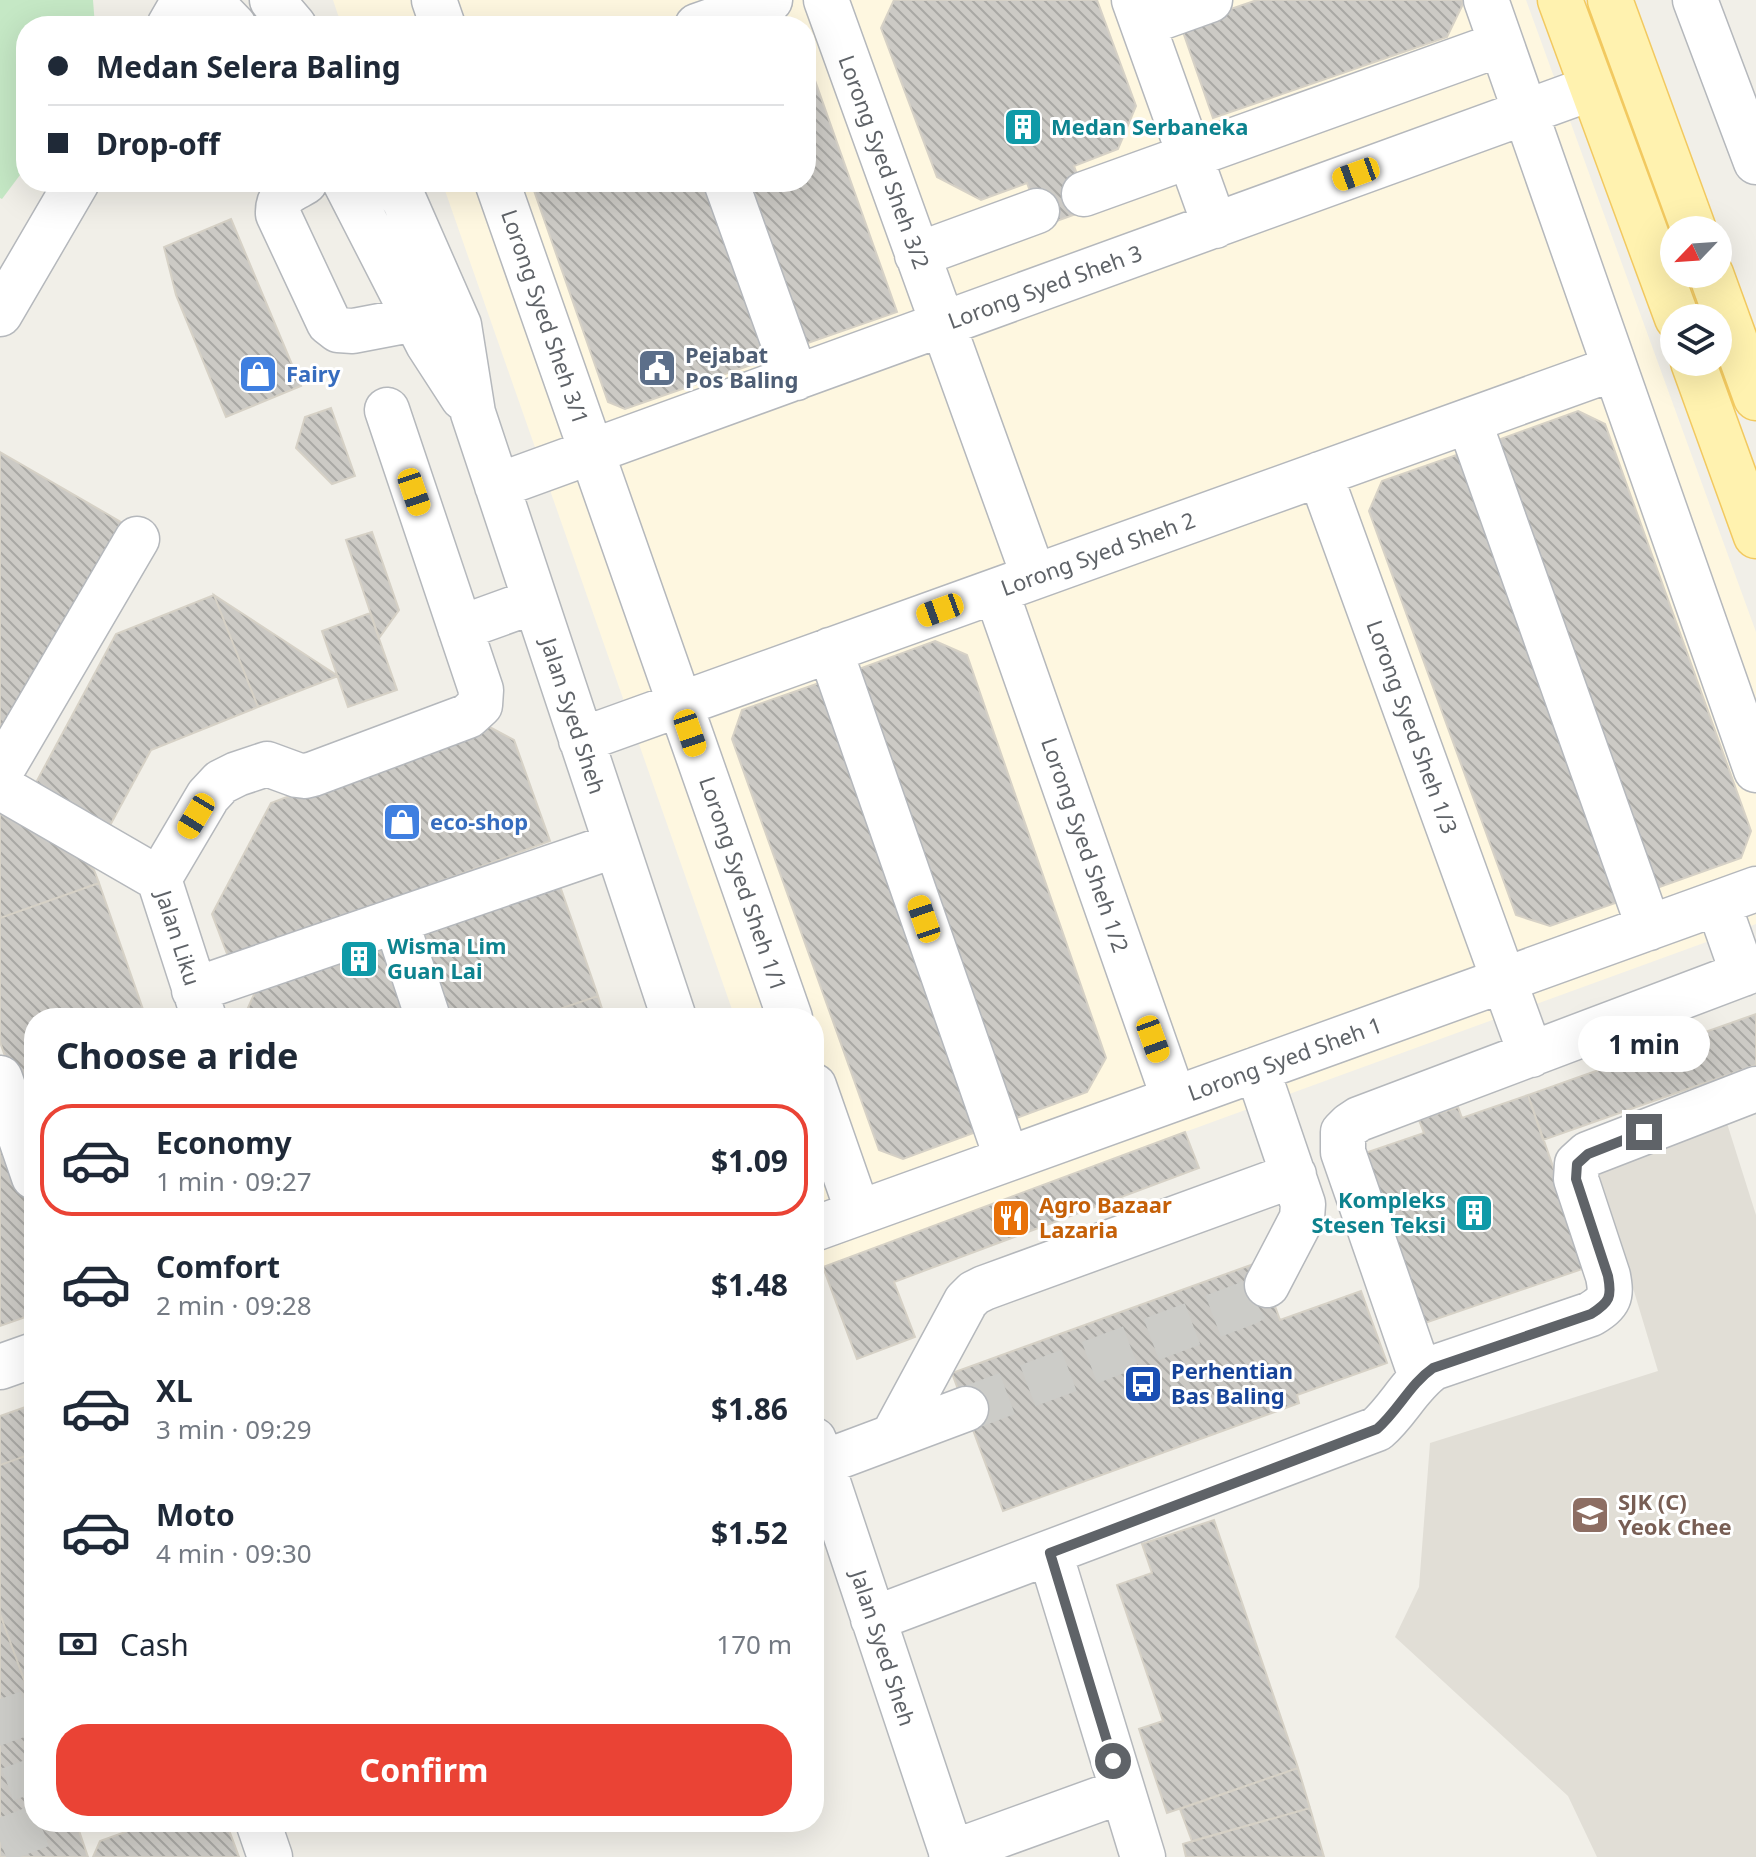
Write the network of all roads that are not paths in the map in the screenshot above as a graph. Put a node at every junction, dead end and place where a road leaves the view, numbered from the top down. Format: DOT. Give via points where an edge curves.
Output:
graph roads {
  1 [pos="209,0"];
  2 [pos="272,0"];
  3 [pos="770,0"];
  4 [pos="826,0"];
  5 [pos="1210,0"];
  6 [pos="1486,0"];
  7 [pos="1560,0"];
  8 [pos="1610,0"];
  9 [pos="1695,0"];
  10 [pos="1139,12"];
  11 [pos="224,16"];
  12 [pos="286,16"];
  13 [pos="725,16"];
  14 [pos="1501,44"];
  15 [pos="1592,88"];
  16 [pos="1525,112"];
  17 [pos="1190,156"];
  18 [pos="1756,162"];
  19 [pos="71,192"];
  20 [pos="289,192"];
  21 [pos="350,192"];
  22 [pos="399,192"];
  23 [pos="501,192"];
  24 [pos="730,192"];
  25 [pos="1084,194"];
  26 [pos="1037,211"];
  27 [pos="1689,216"];
  28 [pos="1215,226"];
  29 [pos="917,255"];
  30 [pos="1716,288"];
  31 [pos="1672,304"];
  32 [pos="0,314"];
  33 [pos="416,319"];
  34 [pos="942,324"];
  35 [pos="1615,368"];
  36 [pos="1698,376"];
  37 [pos="796,378"];
  38 [pos="1756,398"];
  39 [pos="387,410"];
  40 [pos="473,413"];
  41 [pos="1469,421"];
  42 [pos="592,452"];
  43 [pos="1320,474"];
  44 [pos="497,486"];
  45 [pos="1756,536"];
  46 [pos="137,539"];
  47 [pos="1015,584"];
  48 [pos="535,601"];
  49 [pos="460,628"];
  50 [pos="830,650"];
  51 [pos="680,704"];
  52 [pos="581,740"];
  53 [pos="1756,770"];
  54 [pos="0,773"];
  55 [pos="0,787"];
  56 [pos="616,845"];
  57 [pos="159,879"];
  58 [pos="1737,896"];
  59 [pos="396,921"];
  60 [pos="1649,928"];
  61 [pos="1750,971"];
  62 [pos="1503,980"];
  63 [pos="199,1004"];
  64 [pos="425,1008"];
  65 [pos="671,1008"];
  66 [pos="786,1008"];
  67 [pos="1531,1055"];
  68 [pos="1257,1069"];
  69 [pos="0,1078"];
  70 [pos="1756,1089"];
  71 [pos="1174,1099"];
  72 [pos="824,1115"];
  73 [pos="24,1148"];
  74 [pos="1007,1159"];
  75 [pos="1294,1175"];
  76 [pos="858,1212"];
  77 [pos="824,1225"];
  78 [pos="1267,1285"];
  79 [pos="24,1359"];
  80 [pos="0,1367"];
  81 [pos="1421,1377"];
  82 [pos="966,1409"];
  83 [pos="893,1436"];
  84 [pos="824,1468"];
  85 [pos="824,1481"];
  86 [pos="1050,1553"];
  87 [pos="873,1619"];
  88 [pos="1122,1791"];
  89 [pos="261,1832"];
  90 [pos="952,1855"];
  91 [pos="270,1857"];
  92 [pos="1143,1857"];
  1 -- 11 [label="street"];
  2 -- 12 [label="street"];
  3 -- 13 [label="street"];
  4 -- 29 [label="street, Lorong Syed Sheh 3/2"];
  5 -- 10 [label="street"];
  6 -- 14 [label="street"];
  7 -- 15 [label="main road"];
  8 -- 27 [label="main road"];
  9 -- 18 [label="street"];
  10 -- 17 [label="street"];
  14 -- 16 [label="street"];
  14 -- 17 [label="street"];
  15 -- 16 [label="street, Lorong Syed Sheh 3"];
  15 -- 31 [label="main road"];
  16 -- 28 [label="street, Lorong Syed Sheh 3"];
  16 -- 35 [label="street"];
  17 -- 25 [label="street"];
  17 -- 28 [label="street"];
  19 -- 32 [label="street"];
  20 -- 33 [label="street" via="278,204 278,214 329,323 353,331"];
  21 -- 33 [label="street, Jalan Syed Sheh"];
  22 -- 40 [label="street, Jalan Syed Sheh" via="459,325"];
  23 -- 42 [label="street, Lorong Syed Sheh 3/1"];
  24 -- 37 [label="street"];
  26 -- 29 [label="street"];
  28 -- 34 [label="street, Lorong Syed Sheh 3"];
  29 -- 34 [label="street, Lorong Syed Sheh 3/2"];
  30 -- 38 [label="main road"];
  33 -- 40 [label="street, Jalan Syed Sheh"];
  34 -- 37 [label="street, Lorong Syed Sheh 3"];
  34 -- 47 [label="street, Lorong Syed Sheh 3/2"];
  35 -- 41 [label="street, Lorong Syed Sheh 2"];
  35 -- 53 [label="street"];
  36 -- 45 [label="main road"];
  37 -- 42 [label="street, Lorong Syed Sheh 3"];
  39 -- 49 [label="street"];
  40 -- 44 [label="street, Jalan Syed Sheh"];
  41 -- 43 [label="street, Lorong Syed Sheh 2"];
  41 -- 60 [label="street"];
  42 -- 44 [label="street, Lorong Syed Sheh 3"];
  42 -- 51 [label="street, Lorong Syed Sheh 3/1"];
  43 -- 47 [label="street, Lorong Syed Sheh 2"];
  43 -- 62 [label="street, Lorong Syed Sheh 1/3"];
  44 -- 48 [label="street, Jalan Syed Sheh"];
  46 -- 54 [label="street"];
  47 -- 50 [label="street, Lorong Syed Sheh 2"];
  47 -- 71 [label="street, Lorong Syed Sheh 1/2"];
  48 -- 49 [label="street"];
  48 -- 52 [label="street, Jalan Syed Sheh"];
  49 -- 57 [label="street, Jalan Liku" via="481,690 475,712 305,776 267,764 221,782"];
  50 -- 51 [label="street, Lorong Syed Sheh 2"];
  50 -- 74 [label="street"];
  51 -- 52 [label="street, Lorong Syed Sheh 2"];
  51 -- 66 [label="street, Lorong Syed Sheh 1/1"];
  52 -- 56 [label="street, Jalan Syed Sheh"];
  55 -- 57 [label="street"];
  56 -- 59 [label="street"];
  56 -- 65 [label="street, Jalan Syed Sheh"];
  57 -- 63 [label="street, Jalan Liku"];
  58 -- 60 [label="street, Lorong Syed Sheh 1"];
  58 -- 61 [label="street"];
  59 -- 63 [label="street"];
  59 -- 64 [label="street"];
  60 -- 62 [label="street, Lorong Syed Sheh 1"];
  61 -- 67 [label="street"];
  62 -- 67 [label="street, Lorong Syed Sheh 1/3"];
  62 -- 68 [label="street, Lorong Syed Sheh 1"];
  67 -- 81 [label="street" via="1359,1119 1343,1132 1343,1152"];
  68 -- 71 [label="street, Lorong Syed Sheh 1"];
  68 -- 75 [label="street"];
  69 -- 73 [label="street"];
  70 -- 81 [label="street" via="1588,1154 1577,1164 1576,1179 1608,1276 1609,1299 1601,1307 1433,1368"];
  71 -- 74 [label="street, Lorong Syed Sheh 1"];
  72 -- 76 [label="street"];
  74 -- 76 [label="street, Lorong Syed Sheh 1"];
  75 -- 78 [label="street" via="1302,1218"];
  75 -- 83 [label="street" via="974,1293"];
  76 -- 77 [label="street, Lorong Syed Sheh 1"];
  79 -- 80 [label="street"];
  81 -- 86 [label="street" via="1377,1429"];
  82 -- 83 [label="street"];
  83 -- 84 [label="street"];
  85 -- 87 [label="street, Jalan Syed Sheh"];
  86 -- 87 [label="street"];
  86 -- 88 [label="street"];
  87 -- 90 [label="street, Jalan Syed Sheh"];
  88 -- 90 [label="street"];
  88 -- 92 [label="street"];
  89 -- 91 [label="street"];
}
